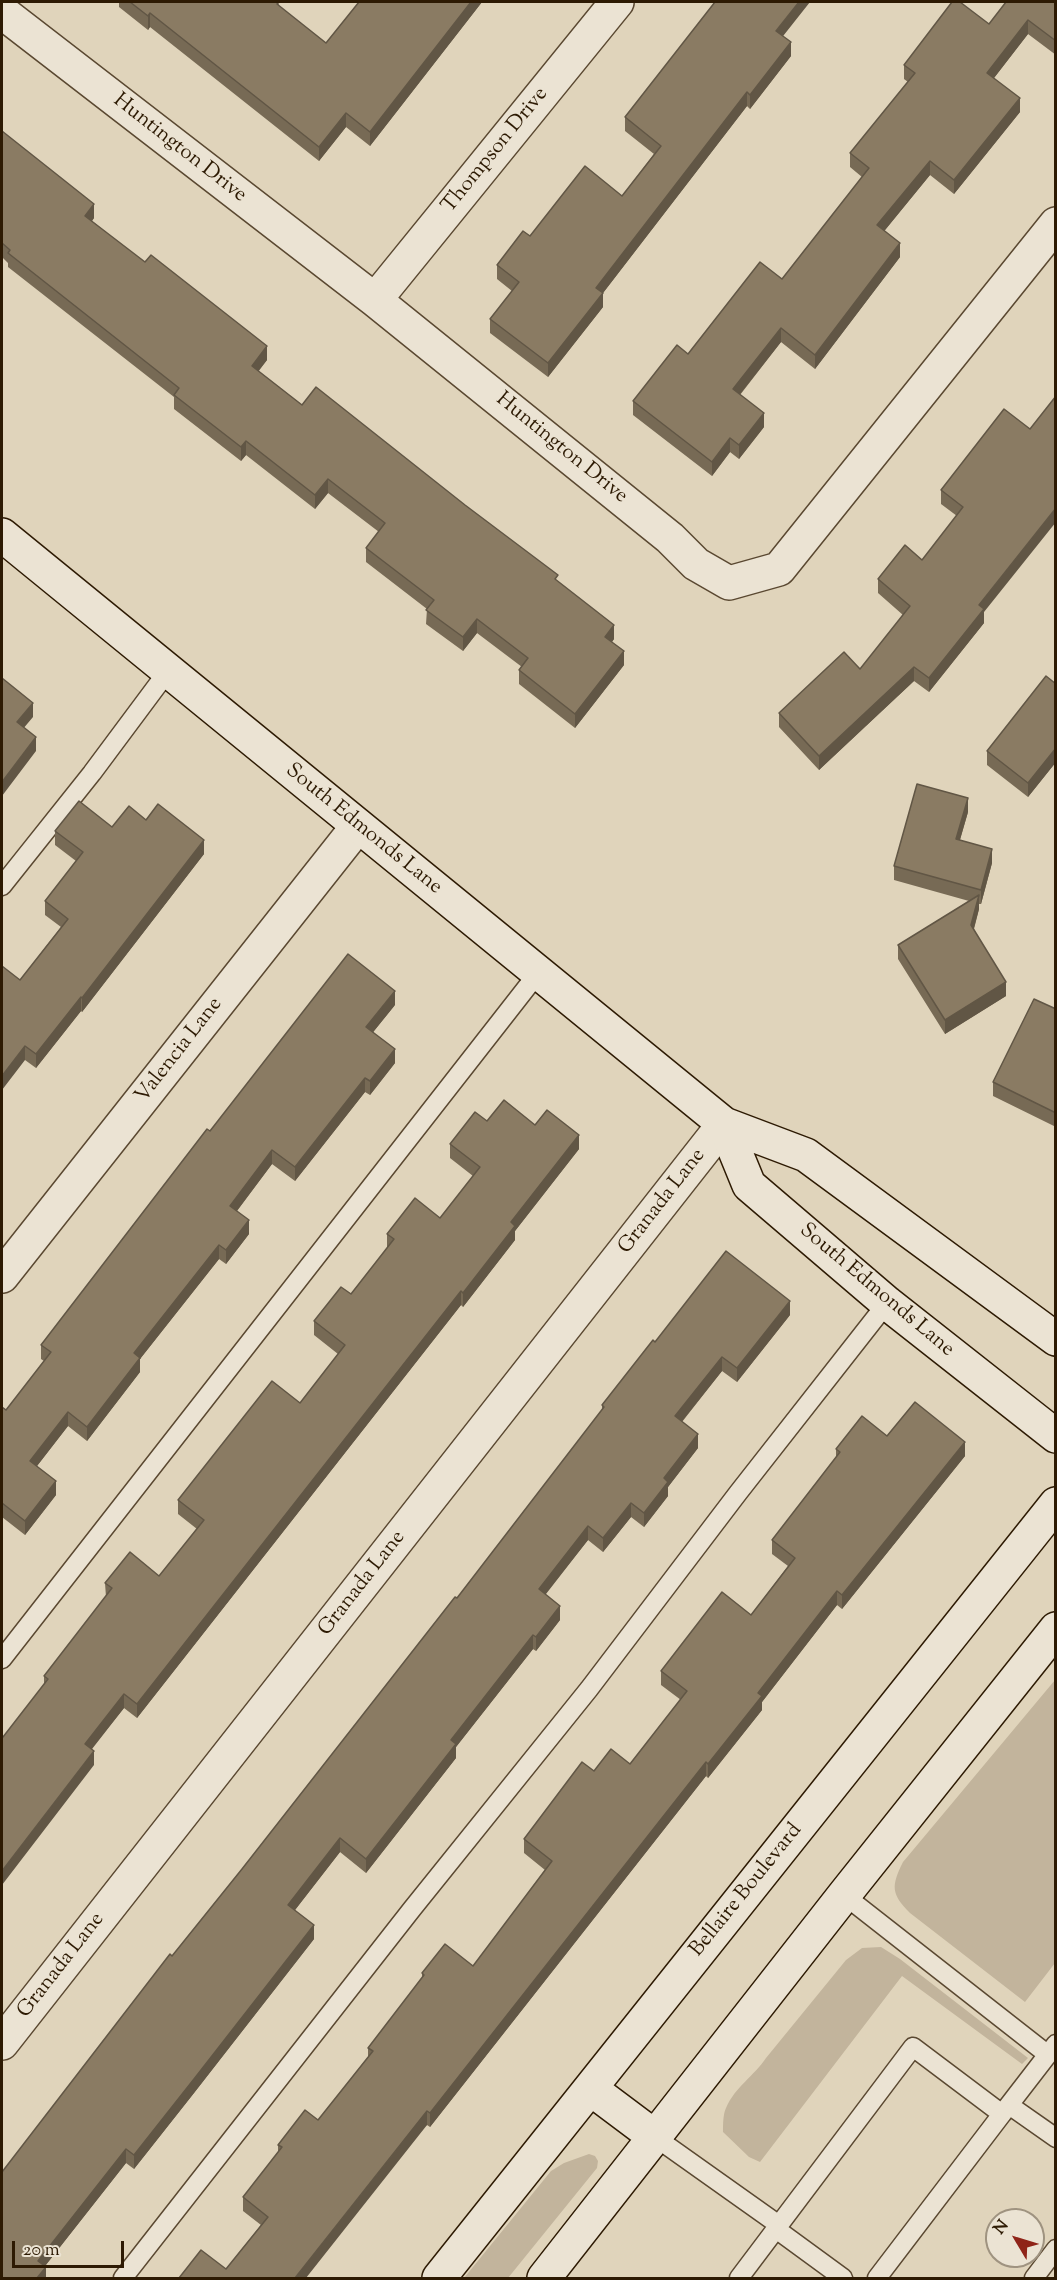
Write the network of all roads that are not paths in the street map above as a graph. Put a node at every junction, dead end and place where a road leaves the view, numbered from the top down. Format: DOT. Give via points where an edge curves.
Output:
graph roads {
  1 [pos="617,2"];
  2 [pos="2,12"];
  3 [pos="1056,224"];
  4 [pos="375,300"];
  5 [pos="2,535"];
  6 [pos="168,671"];
  7 [pos="358,826"];
  8 [pos="2,886"];
  9 [pos="538,973"];
  10 [pos="724,1124"];
  11 [pos="2,1276"];
  12 [pos="887,1303"];
  13 [pos="1056,1339"];
  14 [pos="1056,1436"];
  15 [pos="1056,1504"];
  16 [pos="1056,1629"];
  17 [pos="2,1659"];
  18 [pos="844,1895"];
  19 [pos="2,2043"];
  20 [pos="1051,2049"];
  21 [pos="591,2089"];
  22 [pos="1005,2109"];
  23 [pos="656,2137"];
  24 [pos="1056,2138"];
  25 [pos="778,2227"];
  26 [pos="1056,2249"];
  27 [pos="123,2278"];
  28 [pos="439,2278"];
  29 [pos="544,2278"];
  30 [pos="739,2278"];
  31 [pos="843,2278"];
  32 [pos="877,2278"];
  33 [pos="1034,2278"];
  1 -- 4 [label="street, Thompson Drive"];
  2 -- 4 [label="street, Huntington Drive"];
  3 -- 4 [label="street, Huntington Drive" via="779,569 729,583 696,564 670,538"];
  5 -- 6 [label="street, South Edmonds Lane"];
  6 -- 7 [label="street, South Edmonds Lane"];
  6 -- 8 [label="lane"];
  7 -- 9 [label="street, South Edmonds Lane"];
  7 -- 11 [label="street, Valencia Lane"];
  9 -- 10 [label="street, South Edmonds Lane"];
  9 -- 17 [label="lane"];
  10 -- 12 [label="street, South Edmonds Lane" via="749,1185"];
  10 -- 13 [label="street, South Edmonds Lane" via="806,1155"];
  10 -- 19 [label="street, Granada Lane"];
  12 -- 14 [label="street, South Edmonds Lane"];
  12 -- 27 [label="lane" via="590,1689"];
  15 -- 21 [label="street, Bellaire Boulevard"];
  16 -- 18 [label="street"];
  18 -- 20 [label="lane"];
  18 -- 23 [label="street"];
  20 -- 22 [label="lane"];
  21 -- 23 [label="street"];
  21 -- 28 [label="street, Bellaire Boulevard"];
  22 -- 24 [label="lane"];
  22 -- 25 [label="lane" via="913,2048"];
  22 -- 32 [label="lane"];
  23 -- 25 [label="lane"];
  23 -- 29 [label="street"];
  25 -- 30 [label="lane"];
  25 -- 31 [label="lane"];
  26 -- 33 [label="lane"];
}
